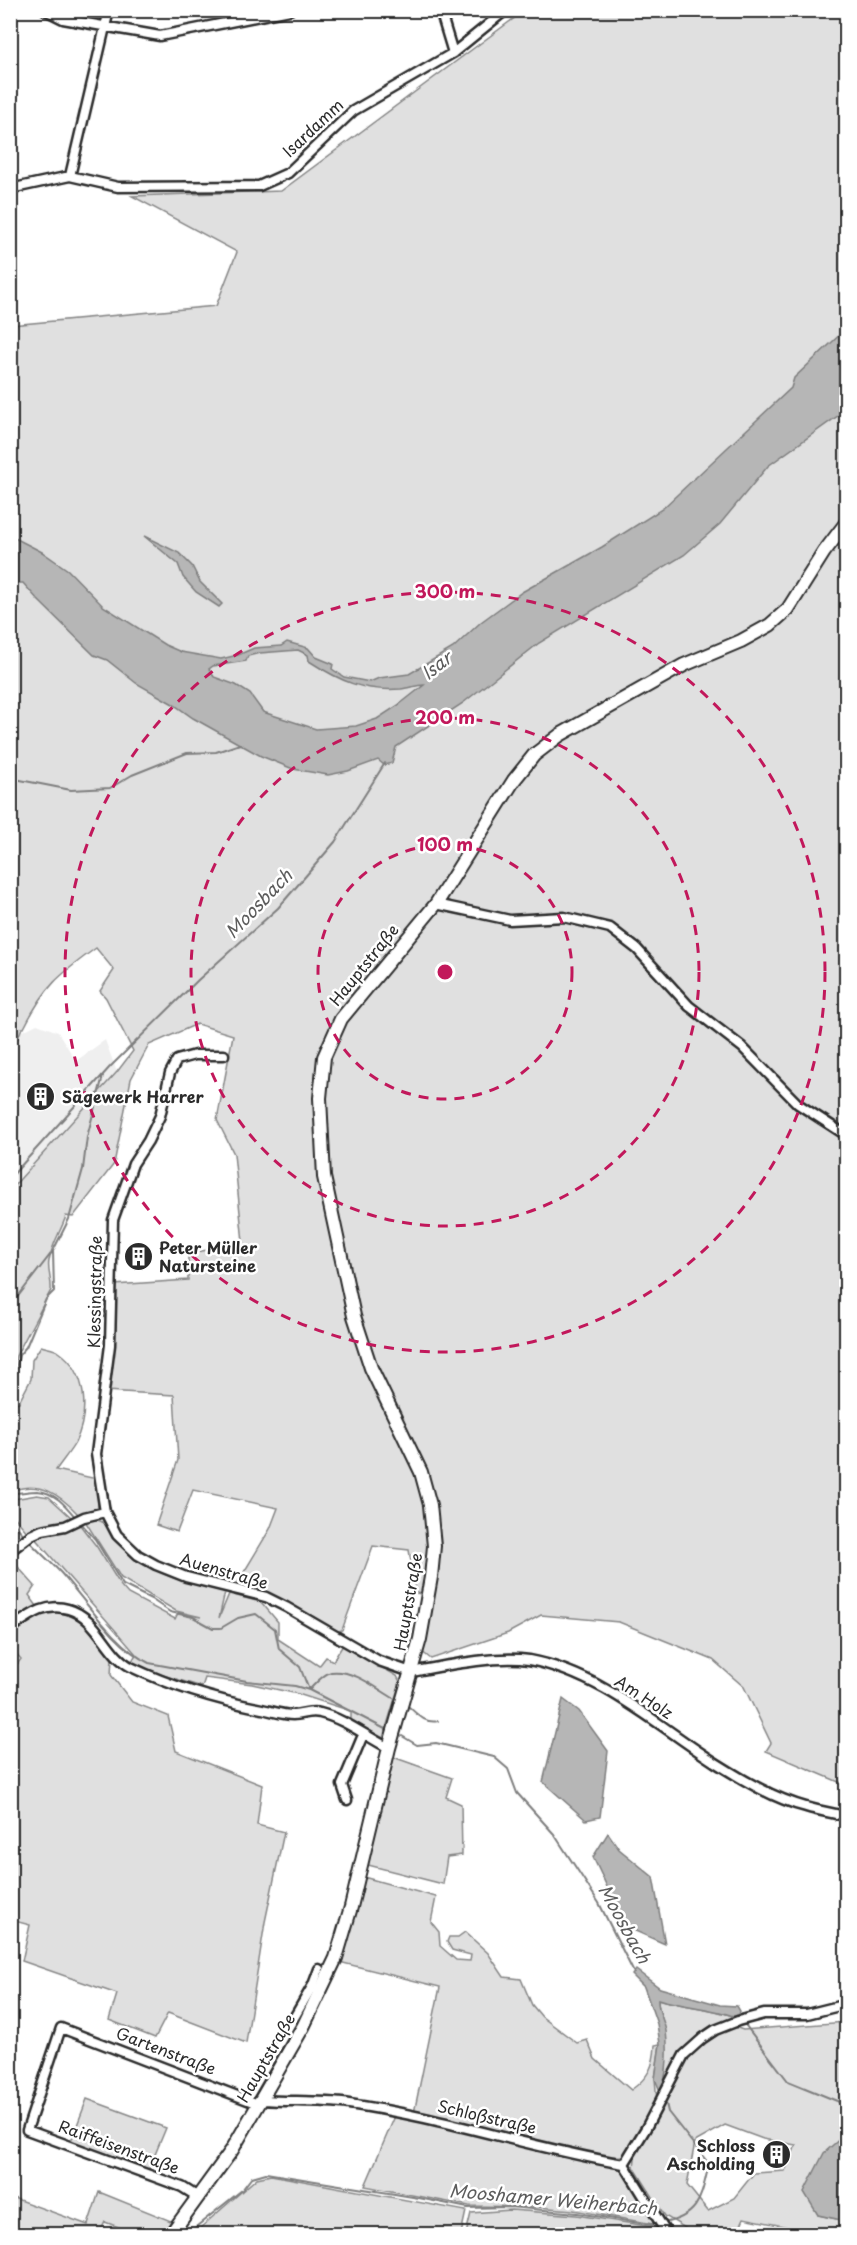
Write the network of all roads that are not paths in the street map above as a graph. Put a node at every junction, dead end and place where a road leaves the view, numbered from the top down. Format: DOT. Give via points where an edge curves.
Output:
graph roads {
  1 [pos="45,10"];
  2 [pos="109,10"];
  3 [pos="290,10"];
  4 [pos="440,10"];
  5 [pos="506,10"];
  6 [pos="105,27"];
  7 [pos="453,53"];
  8 [pos="70,176"];
  9 [pos="10,189"];
  10 [pos="846,523"];
  11 [pos="436,904"];
  12 [pos="224,1055"];
  13 [pos="846,1135"];
  14 [pos="105,1512"];
  15 [pos="10,1551"];
  16 [pos="10,1629"];
  17 [pos="411,1672"];
  18 [pos="363,1734"];
  19 [pos="389,1748"];
  20 [pos="347,1800"];
  21 [pos="846,1816"];
  22 [pos="318,1969"];
  23 [pos="846,2002"];
  24 [pos="256,2101"];
  25 [pos="27,2130"];
  26 [pos="624,2164"];
  27 [pos="198,2197"];
  28 [pos="662,2227"];
  29 [pos="171,2235"];
  1 -- 6 [label="street" via="59,18"];
  2 -- 6 [label="street"];
  3 -- 6 [label="street" via="160,36"];
  4 -- 7 [label="street"];
  5 -- 7 [label="street, Isardamm"];
  6 -- 8 [label="street"];
  7 -- 8 [label="street, Isardamm" via="353,111 288,173 260,186 118,187"];
  8 -- 9 [label="street, Isardamm"];
  10 -- 11 [label="main road, Hauptstraße" via="788,609 770,625 684,665 560,735 534,755"];
  11 -- 13 [label="street" via="510,920 564,917 610,928 637,949 689,1006 742,1047 798,1104"];
  11 -- 17 [label="main road, Hauptstraße" via="341,1019 324,1057 320,1098 324,1177 354,1316 371,1368 420,1472 430,1505 434,1546 431,1577"];
  12 -- 14 [label="street, Klessingstraße" via="177,1060 160,1116 133,1164 112,1220 110,1345 96,1454"];
  14 -- 15 [label="street" via="31,1535"];
  14 -- 17 [label="street, Auenstraße" via="117,1535 138,1555 186,1577 266,1597 379,1661"];
  16 -- 18 [label="street" via="50,1606 69,1609 88,1620 124,1663 158,1680 233,1703 295,1715 318,1712"];
  17 -- 19 [label="main road, Hauptstraße"];
  17 -- 21 [label="street, Am Holz" via="502,1660 528,1660 562,1670 603,1688 718,1764 770,1793 805,1807"];
  18 -- 19 [label="street"];
  18 -- 20 [label="street" via="342,1785"];
  19 -- 24 [label="main road, Hauptstraße" via="336,1958 303,2027"];
  22 -- 24 [label="street" via="314,1985"];
  23 -- 26 [label="street" via="807,2014 764,2014 715,2030 684,2055"];
  24 -- 25 [label="street, Gartenstraße" via="61,2028"];
  24 -- 26 [label="street, Schloßstraße" via="351,2104"];
  24 -- 27 [label="main road, Hauptstraße" via="232,2150"];
  25 -- 27 [label="street, Raiffeisenstraße" via="182,2187"];
  26 -- 28 [label="street"];
  27 -- 29 [label="main road, Hauptstraße"];
}
